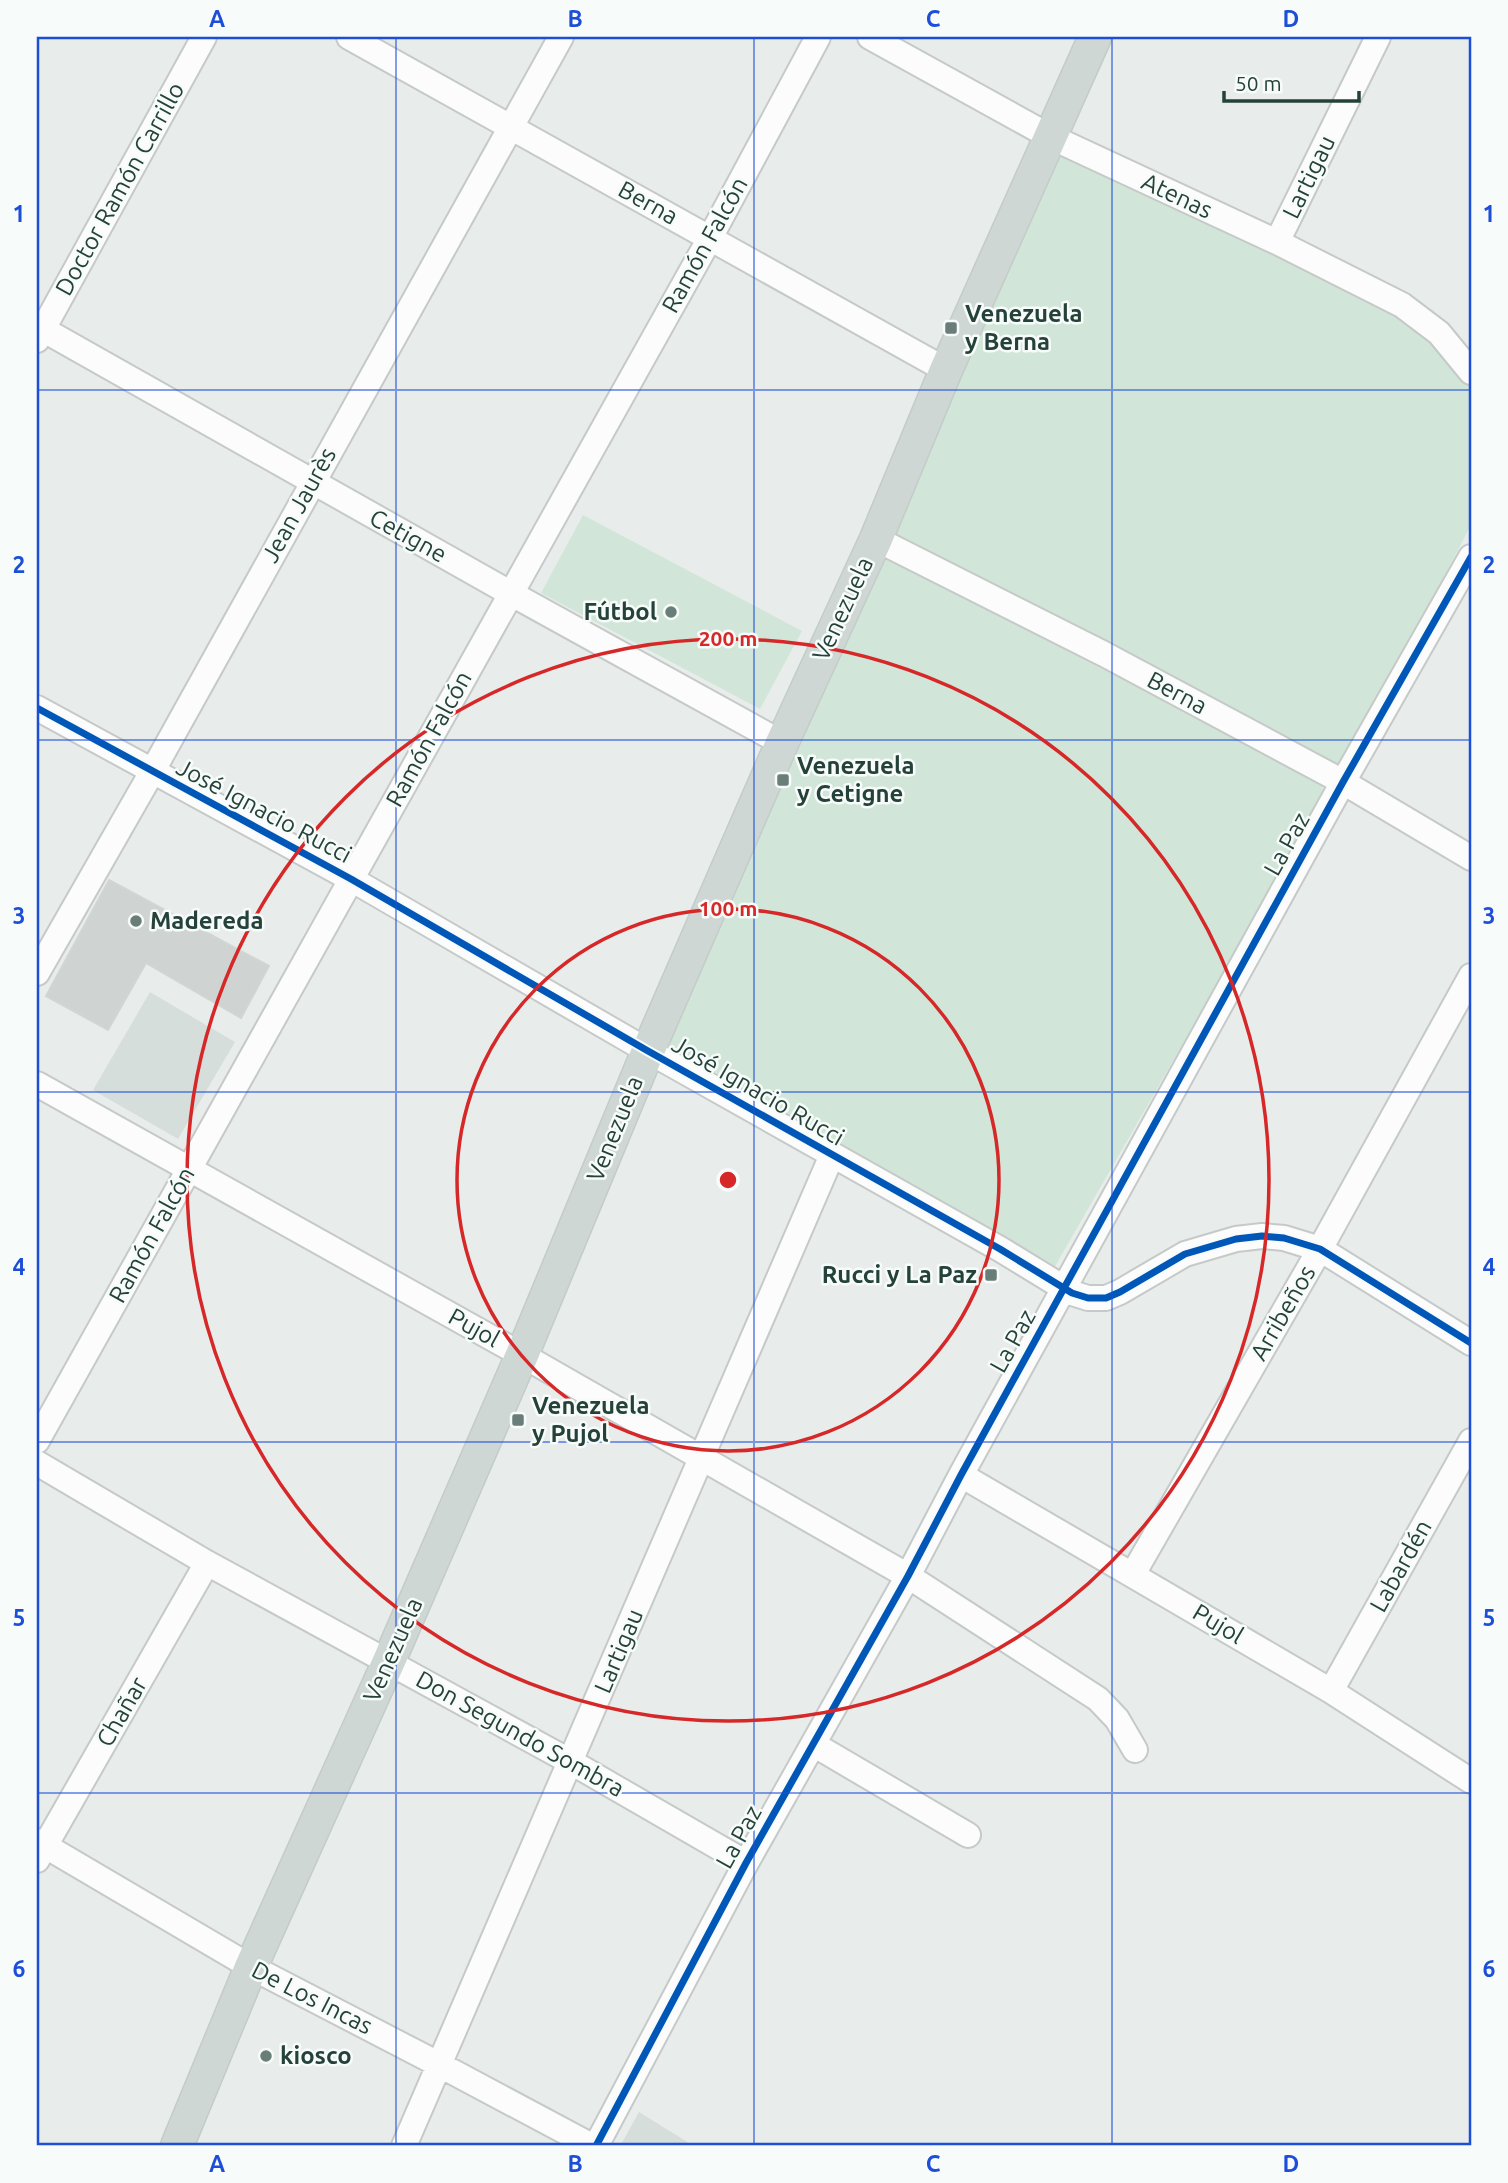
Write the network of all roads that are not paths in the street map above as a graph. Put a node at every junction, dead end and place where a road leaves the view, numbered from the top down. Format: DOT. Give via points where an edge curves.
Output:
graph roads {
  1 [pos="204,37"];
  2 [pos="349,37"];
  3 [pos="561,37"];
  4 [pos="818,37"];
  5 [pos="870,37"];
  6 [pos="1095,37"];
  7 [pos="1378,37"];
  8 [pos="510,127"];
  9 [pos="1051,137"];
  10 [pos="710,238"];
  11 [pos="1277,242"];
  12 [pos="39,332"];
  13 [pos="946,370"];
  14 [pos="1471,372"];
  15 [pos="312,482"];
  16 [pos="876,539"];
  17 [pos="1471,557"];
  18 [pos="510,593"];
  19 [pos="37,708"];
  20 [pos="782,743"];
  21 [pos="152,772"];
  22 [pos="1343,782"];
  23 [pos="1471,858"];
  24 [pos="351,879"];
  25 [pos="37,973"];
  26 [pos="1471,976"];
  27 [pos="648,1051"];
  28 [pos="37,1084"];
  29 [pos="832,1155"];
  30 [pos="188,1170"];
  31 [pos="1320,1249"];
  32 [pos="1064,1289"];
  33 [pos="1471,1343"];
  34 [pos="522,1355"];
  35 [pos="37,1441"];
  36 [pos="1471,1441"];
  37 [pos="702,1457"];
  38 [pos="37,1463"];
  39 [pos="961,1475"];
  40 [pos="207,1563"];
  41 [pos="1133,1574"];
  42 [pos="908,1576"];
  43 [pos="388,1661"];
  44 [pos="1331,1691"];
  45 [pos="813,1744"];
  46 [pos="1135,1750"];
  47 [pos="571,1762"];
  48 [pos="1471,1781"];
  49 [pos="968,1835"];
  50 [pos="40,1849"];
  51 [pos="746,1863"];
  52 [pos="251,1967"];
  53 [pos="440,2065"];
  54 [pos="177,2146"];
  55 [pos="404,2146"];
  56 [pos="594,2146"];
  1 -- 12 [label="street, Doctor Ramón Carrillo"];
  2 -- 8 [label="street, Berna"];
  3 -- 8 [label="street, Jean Jaurès"];
  4 -- 10 [label="street, Ramón Falcón"];
  5 -- 9 [label="street, Atenas"];
  6 -- 9 [label="main road, Venezuela"];
  7 -- 11 [label="street, Lartigau"];
  8 -- 10 [label="street, Berna"];
  8 -- 15 [label="street, Jean Jaurès"];
  9 -- 11 [label="street, Atenas"];
  9 -- 13 [label="main road, Venezuela"];
  10 -- 13 [label="street, Berna"];
  10 -- 18 [label="street, Ramón Falcón"];
  11 -- 14 [label="street, Atenas" via="1402,304 1433,327"];
  12 -- 15 [label="street, Cetigne"];
  13 -- 16 [label="main road, Venezuela"];
  15 -- 18 [label="street, Cetigne"];
  15 -- 21 [label="street, Jean Jaurès"];
  16 -- 20 [label="main road, Venezuela"];
  16 -- 22 [label="street, Berna"];
  17 -- 22 [label="street, La Paz"];
  18 -- 20 [label="street, Cetigne"];
  18 -- 24 [label="street, Ramón Falcón"];
  19 -- 21 [label="street, José Ignacio Rucci"];
  20 -- 27 [label="main road, Venezuela"];
  21 -- 24 [label="street, José Ignacio Rucci"];
  21 -- 25 [label="street, Jean Jaurès"];
  22 -- 23 [label="street, Berna"];
  22 -- 32 [label="street, La Paz"];
  24 -- 27 [label="street, José Ignacio Rucci"];
  24 -- 30 [label="street, Ramón Falcón"];
  26 -- 31 [label="street, Arribeños"];
  27 -- 29 [label="street, José Ignacio Rucci"];
  27 -- 34 [label="main road, Venezuela"];
  28 -- 30 [label="street, Pujol"];
  29 -- 32 [label="street, José Ignacio Rucci"];
  29 -- 37 [label="street, Lartigau"];
  30 -- 34 [label="street, Pujol"];
  30 -- 35 [label="street, Ramón Falcón"];
  31 -- 32 [label="street, José Ignacio Rucci" via="1284,1238 1236,1239 1185,1254 1106,1298 1088,1298"];
  31 -- 33 [label="street, José Ignacio Rucci"];
  31 -- 41 [label="street, Arribeños"];
  32 -- 39 [label="street, La Paz"];
  34 -- 37 [label="street, Pujol"];
  34 -- 43 [label="main road, Venezuela"];
  36 -- 44 [label="street, Labardén"];
  37 -- 42 [label="street, Pujol"];
  37 -- 47 [label="street, Lartigau"];
  38 -- 40 [label="street, Don Segundo Sombra"];
  39 -- 41 [label="street, Pujol"];
  39 -- 42 [label="street, La Paz"];
  40 -- 43 [label="street, Don Segundo Sombra"];
  40 -- 50 [label="street, Chañar"];
  41 -- 44 [label="street, Pujol"];
  42 -- 45 [label="street, La Paz"];
  42 -- 46 [label="street, Pujol" via="1098,1699 1117,1718"];
  43 -- 47 [label="street, Don Segundo Sombra"];
  43 -- 52 [label="main road, Venezuela"];
  44 -- 48 [label="street, Pujol"];
  45 -- 49 [label="street"];
  45 -- 51 [label="street, La Paz"];
  47 -- 51 [label="street, Don Segundo Sombra"];
  47 -- 53 [label="street, Lartigau"];
  50 -- 52 [label="street, De Los Incas"];
  51 -- 56 [label="street, La Paz"];
  52 -- 53 [label="street, De Los Incas"];
  52 -- 54 [label="main road, Venezuela"];
  53 -- 55 [label="street, Lartigau"];
  53 -- 56 [label="street, De Los Incas"];
}
